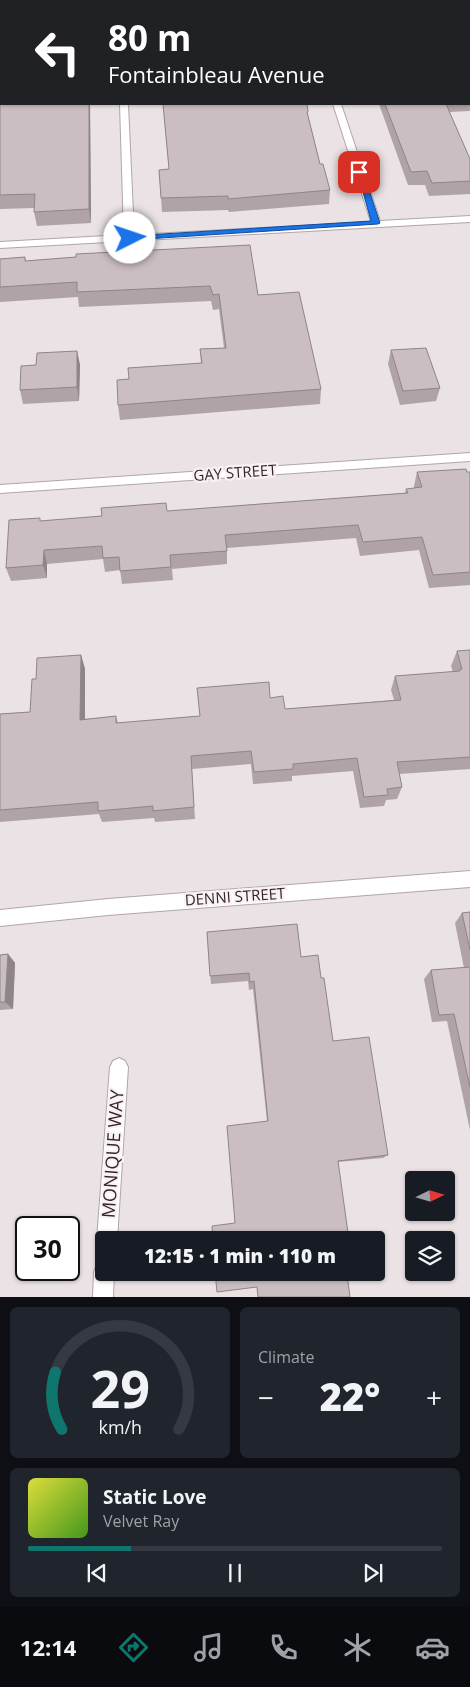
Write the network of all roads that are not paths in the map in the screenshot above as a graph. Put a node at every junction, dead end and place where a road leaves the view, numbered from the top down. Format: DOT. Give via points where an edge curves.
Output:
graph roads {
  1 [pos="124,105"];
  2 [pos="337,105"];
  3 [pos="470,218"];
  4 [pos="376,223"];
  5 [pos="130,238"];
  6 [pos="0,245"];
  7 [pos="470,457"];
  8 [pos="0,489"];
  9 [pos="470,879"];
  10 [pos="0,918"];
  11 [pos="119,1067"];
  12 [pos="108,1231"];
  13 [pos="104,1281"];
  14 [pos="103,1297"];
  1 -- 5 [label="street"];
  2 -- 4 [label="street"];
  3 -- 4 [label="street"];
  4 -- 5 [label="street"];
  5 -- 6 [label="street"];
  7 -- 8 [label="street, GAY STREET"];
  9 -- 10 [label="street, DENNI STREET"];
  11 -- 12 [label="street, MONIQUE WAY"];
  13 -- 14 [label="street"];
}
